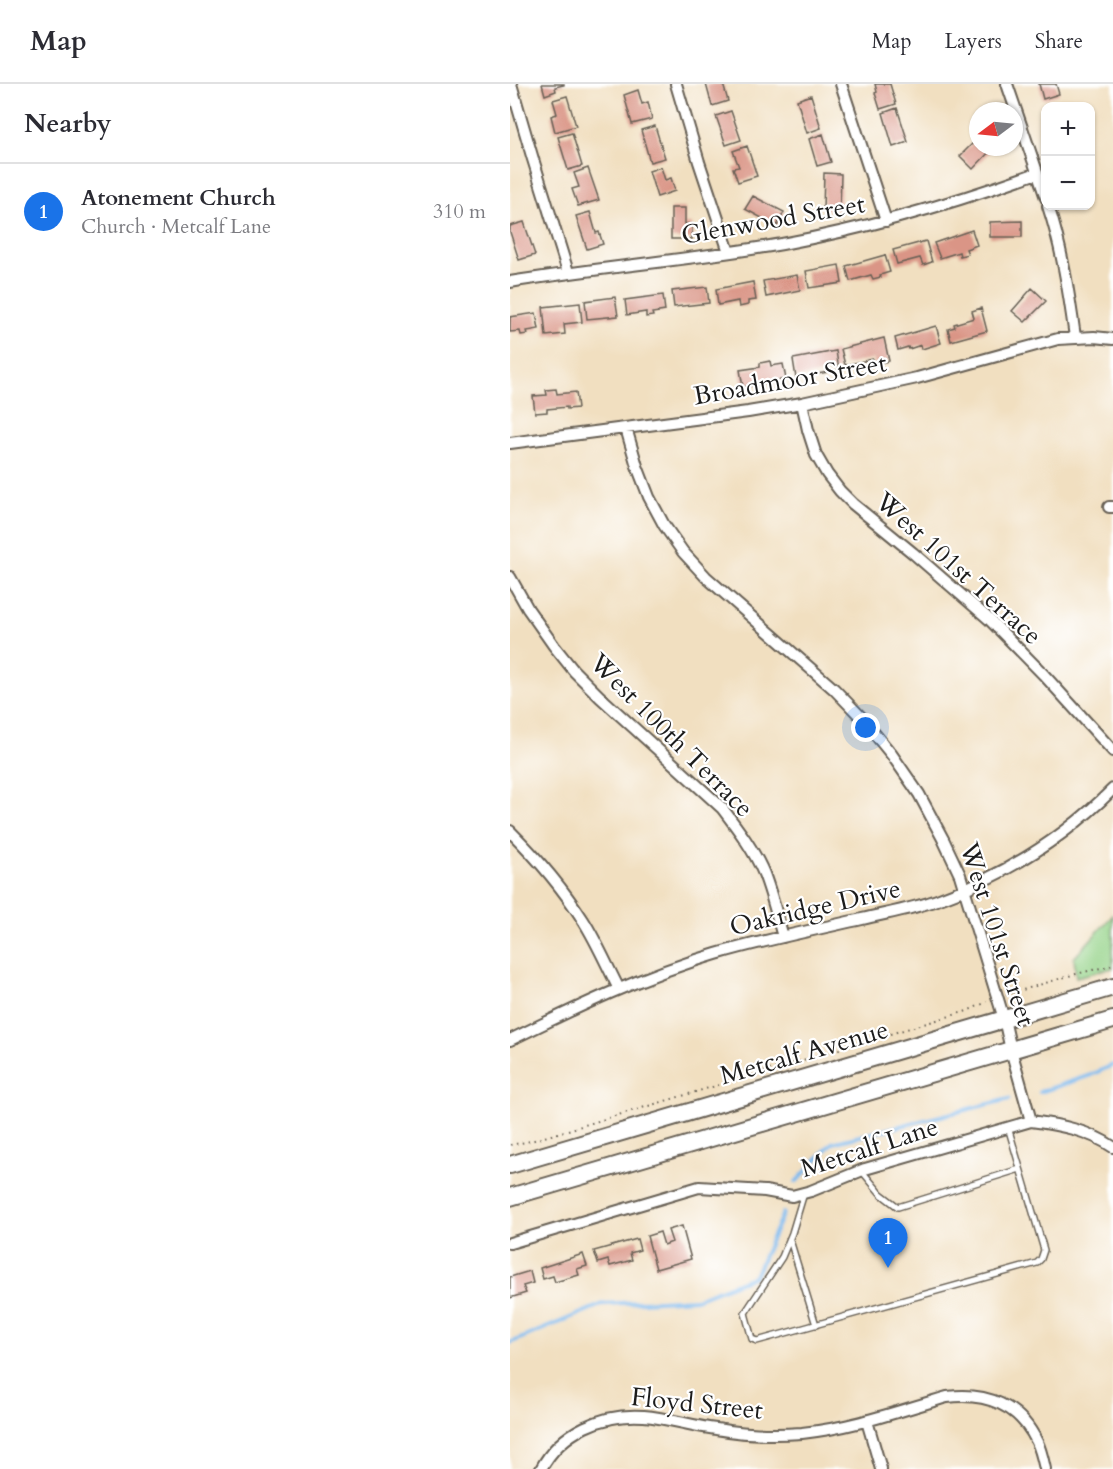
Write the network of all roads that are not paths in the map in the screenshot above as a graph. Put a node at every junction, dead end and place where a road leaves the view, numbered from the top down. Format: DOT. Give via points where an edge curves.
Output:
graph roads {
  1 [pos="511,84"];
  2 [pos="676,84"];
  3 [pos="841,84"];
  4 [pos="1007,84"];
  5 [pos="1037,173"];
  6 [pos="1041,184"];
  7 [pos="1049,210"];
  8 [pos="886,220"];
  9 [pos="729,252"];
  10 [pos="568,272"];
  11 [pos="510,282"];
  12 [pos="1075,337"];
  13 [pos="1113,339"];
  14 [pos="802,403"];
  15 [pos="626,428"];
  16 [pos="510,443"];
  17 [pos="510,577"];
  18 [pos="1113,751"];
  19 [pos="1113,789"];
  20 [pos="510,831"];
  21 [pos="964,889"];
  22 [pos="783,937"];
  23 [pos="1113,987"];
  24 [pos="619,989"];
  25 [pos="1004,1019"];
  26 [pos="1113,1020"];
  27 [pos="510,1040"];
  28 [pos="1011,1050"];
  29 [pos="1031,1121"];
  30 [pos="1008,1127"];
  31 [pos="1113,1147"];
  32 [pos="510,1165"];
  33 [pos="1020,1169"];
  34 [pos="861,1170"];
  35 [pos="804,1193"];
  36 [pos="510,1197"];
  37 [pos="790,1240"];
  38 [pos="510,1243"];
  39 [pos="816,1325"];
  40 [pos="867,1420"];
  41 [pos="541,1469"];
  42 [pos="880,1469"];
  43 [pos="1046,1469"];
  1 -- 10 [label="street"];
  2 -- 9 [label="street"];
  3 -- 8 [label="street"];
  4 -- 5 [label="street"];
  5 -- 6 [label="street"];
  5 -- 8 [label="street, Glenwood Street"];
  7 -- 12 [label="street" via="1068,285"];
  8 -- 9 [label="street, Glenwood Street"];
  9 -- 10 [label="street, Glenwood Street"];
  10 -- 11 [label="street, Glenwood Street"];
  12 -- 13 [label="street, Broadmoor Street"];
  12 -- 14 [label="street, Broadmoor Street"];
  14 -- 15 [label="street, Broadmoor Street"];
  14 -- 18 [label="street, West 101st Terrace" via="816,455 840,491 990,620"];
  15 -- 16 [label="street, Broadmoor Street"];
  15 -- 21 [label="street, West 101st Street" via="649,497 683,552 722,593 861,717 919,794"];
  17 -- 22 [label="street, West 100th Terrace" via="528,609 574,671 722,808 737,827 763,873"];
  19 -- 21 [label="street, Oakridge Drive" via="1043,847"];
  20 -- 24 [label="street" via="572,903"];
  21 -- 22 [label="street, Oakridge Drive" via="922,905"];
  21 -- 25 [label="street, West 101st Street"];
  22 -- 24 [label="street, Oakridge Drive" via="715,954"];
  23 -- 25 [label="main road, Metcalf Avenue"];
  24 -- 27 [label="street, Oakridge Drive"];
  25 -- 28 [label="street, West 101st Street"];
  25 -- 32 [label="main road, Metcalf Avenue"];
  26 -- 28 [label="main road"];
  28 -- 29 [label="street, West 101st Street"];
  28 -- 36 [label="main road"];
  29 -- 30 [label="street, Metcalf Lane"];
  29 -- 31 [label="street" via="1075,1129"];
  30 -- 33 [label="lane"];
  30 -- 34 [label="street, Metcalf Lane"];
  33 -- 34 [label="lane" via="898,1207"];
  33 -- 39 [label="lane" via="1044,1250 1037,1263"];
  34 -- 35 [label="street, Metcalf Lane"];
  35 -- 37 [label="lane"];
  35 -- 38 [label="street, Metcalf Lane" via="792,1196 699,1187"];
  37 -- 39 [label="lane"];
  37 -- 39 [label="lane" via="745,1313 752,1339 757,1341"];
  40 -- 41 [label="street, Floyd Street" via="801,1433 767,1434 622,1416 601,1420 573,1434"];
  40 -- 42 [label="street"];
  40 -- 43 [label="street, Floyd Street" via="947,1397 981,1397 998,1402 1030,1428"];
}
